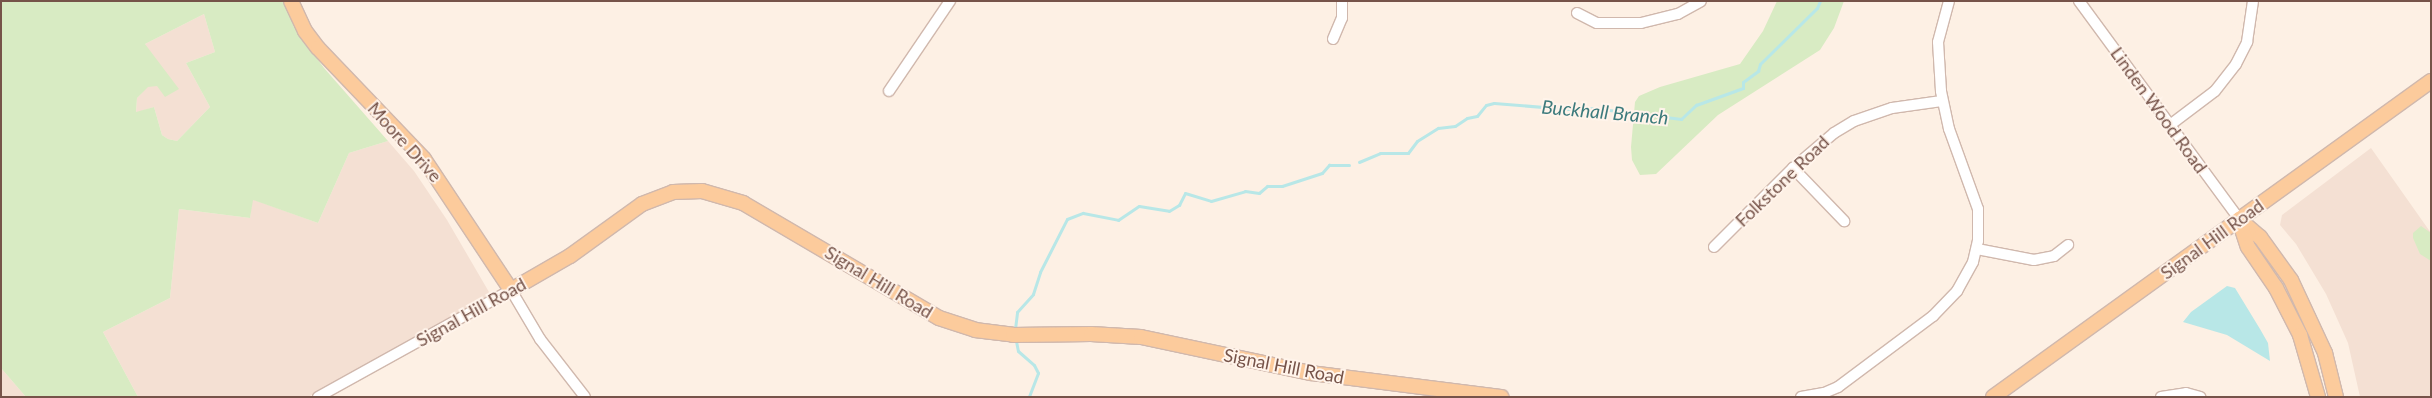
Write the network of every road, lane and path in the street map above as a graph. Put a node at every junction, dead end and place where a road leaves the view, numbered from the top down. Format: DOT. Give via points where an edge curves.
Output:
graph roads {
  1 [pos="291,1"];
  2 [pos="950,1"];
  3 [pos="1342,1"];
  4 [pos="1701,1"];
  5 [pos="1949,1"];
  6 [pos="2079,1"];
  7 [pos="2253,1"];
  8 [pos="1577,13"];
  9 [pos="1332,39"];
  10 [pos="2431,81"];
  11 [pos="889,90"];
  12 [pos="1942,101"];
  13 [pos="2170,125"];
  14 [pos="1792,168"];
  15 [pos="2239,219"];
  16 [pos="1844,221"];
  17 [pos="2068,245"];
  18 [pos="1714,247"];
  19 [pos="1977,249"];
  20 [pos="511,290"];
  21 [pos="318,397"];
  22 [pos="585,397"];
  23 [pos="1501,397"];
  24 [pos="1801,397"];
  25 [pos="1993,397"];
  26 [pos="2160,397"];
  27 [pos="2200,397"];
  28 [pos="2318,397"];
  29 [pos="2336,397"];
  1 -- 20 [label="main road, Moore Drive" via="305,31 318,48 424,160"];
  2 -- 11 [label="street"];
  3 -- 9 [label="street" via="1342,18"];
  4 -- 8 [label="street" via="1678,14 1641,23 1597,23"];
  5 -- 12 [label="street" via="1938,42"];
  6 -- 13 [label="street, Linden Wood Road"];
  7 -- 13 [label="street" via="2247,42 2232,71 2215,90"];
  10 -- 15 [label="main road, Signal Hill Road"];
  12 -- 14 [label="street, Folkstone Road" via="1892,108 1854,121 1821,142"];
  12 -- 19 [label="street" via="1976,200 1980,225"];
  13 -- 15 [label="street, Linden Wood Road"];
  14 -- 16 [label="street"];
  14 -- 18 [label="street, Folkstone Road"];
  15 -- 25 [label="main road, Signal Hill Road"];
  15 -- 28 [label="main road" via="2248,247 2276,288 2300,335"];
  15 -- 29 [label="main road" via="2260,237 2296,289 2325,353"];
  17 -- 19 [label="street" via="2054,256 2034,260"];
  19 -- 24 [label="street" via="1968,274 1957,291 1933,316 1838,387"];
  20 -- 21 [label="street, Signal Hill Road"];
  20 -- 22 [label="street" via="540,339"];
  20 -- 23 [label="main road, Signal Hill Road" via="570,256 642,204 673,192 702,191 743,203 923,309 975,330 1013,335 1124,335 1338,377"];
  26 -- 27 [label="street" via="2186,393"];
}
